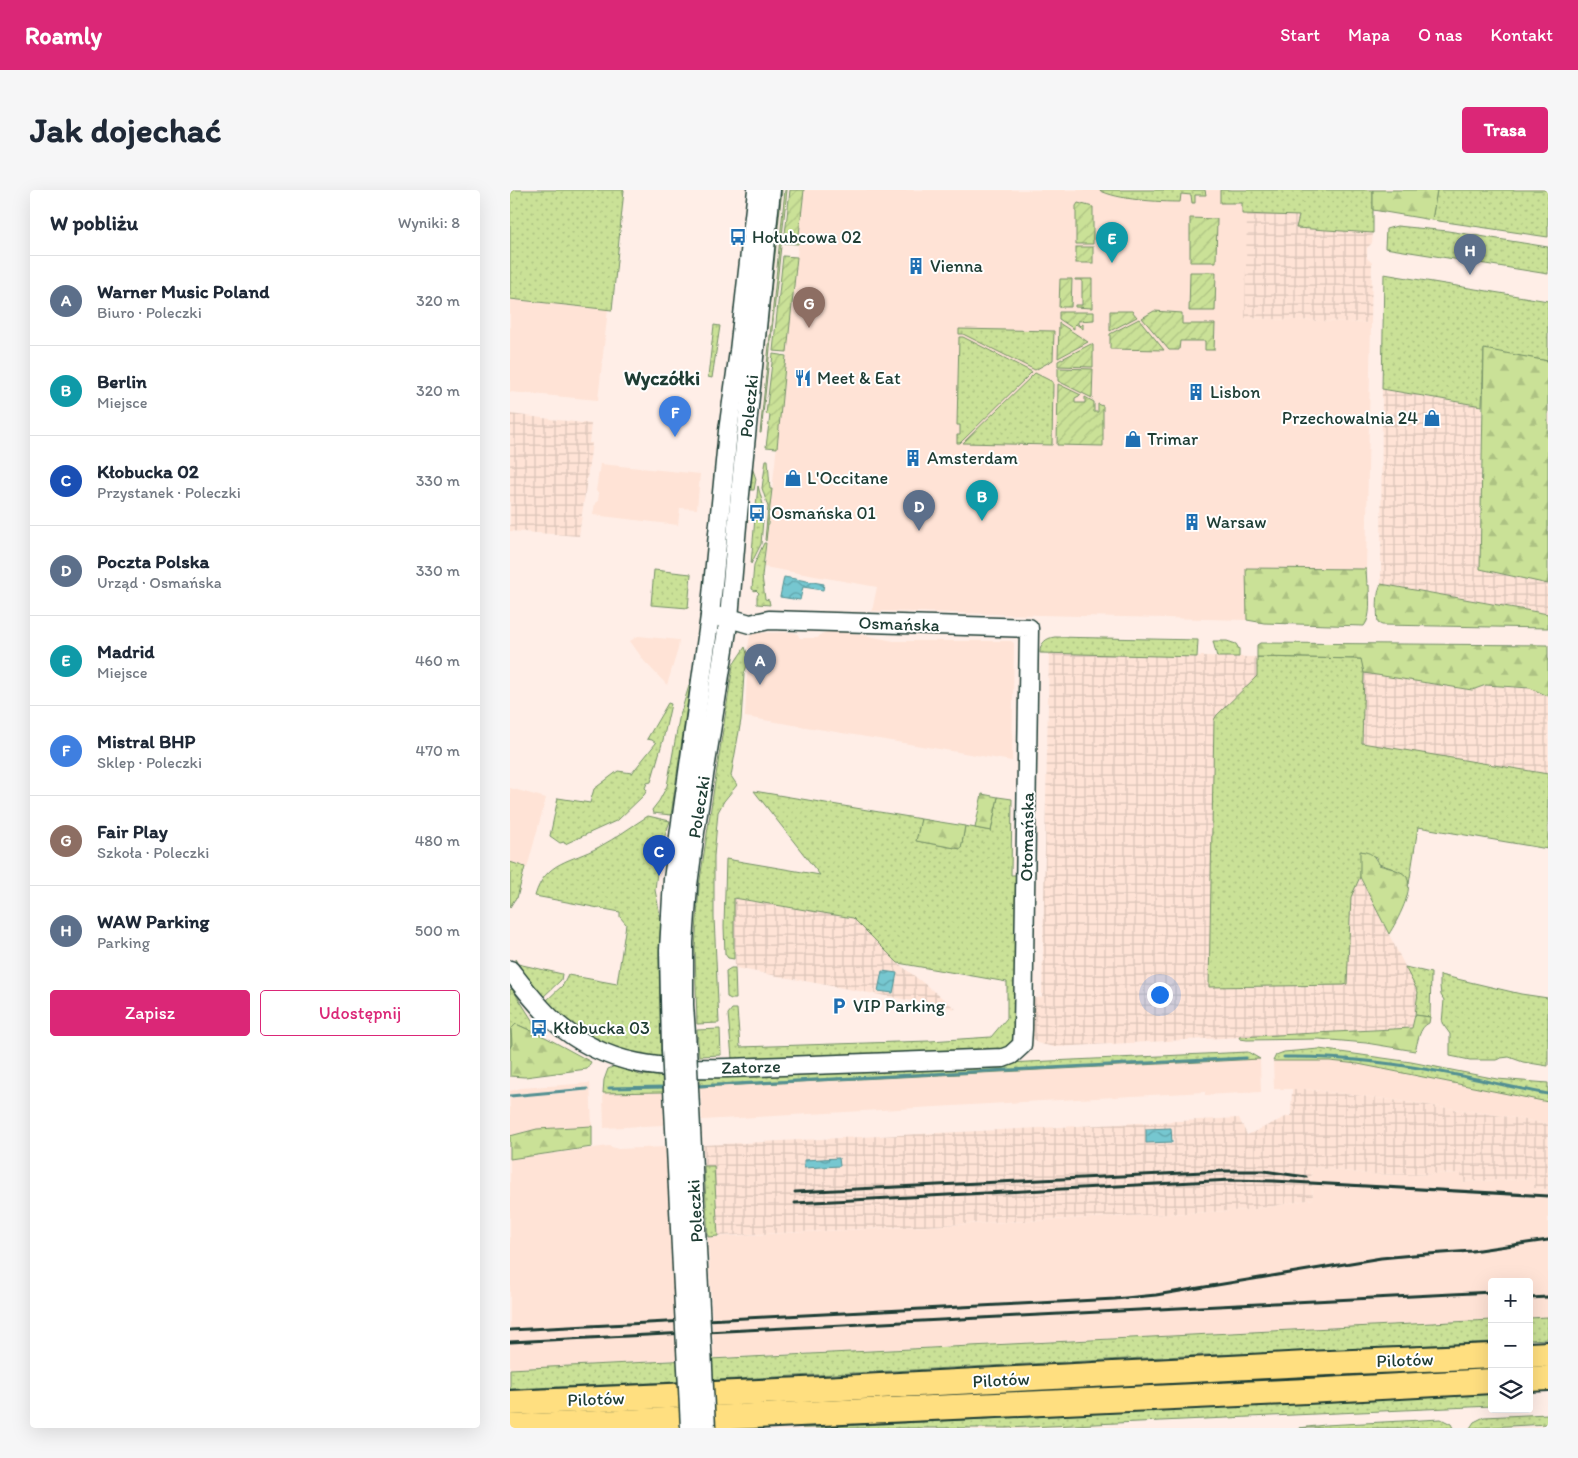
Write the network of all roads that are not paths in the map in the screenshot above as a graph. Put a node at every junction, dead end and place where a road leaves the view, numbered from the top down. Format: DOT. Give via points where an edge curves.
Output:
graph roads {
  1 [pos="756,190"];
  2 [pos="772,190"];
  3 [pos="710,616"];
  4 [pos="729,618"];
  5 [pos="1029,628"];
  6 [pos="510,970"];
  7 [pos="1022,1045"];
  8 [pos="679,1048"];
  9 [pos="1548,1354"];
  10 [pos="1533,1355"];
  11 [pos="1488,1356"];
  12 [pos="1548,1378"];
  13 [pos="1533,1379"];
  14 [pos="1488,1381"];
  15 [pos="510,1403"];
  16 [pos="510,1428"];
  17 [pos="690,1428"];
  18 [pos="706,1428"];
  1 -- 3 [label="main road, Poleczki"];
  2 -- 4 [label="main road, Poleczki"];
  3 -- 4 [label="main road, Osmańska"];
  3 -- 8 [label="main road, Poleczki" via="673,879 669,950"];
  4 -- 5 [label="main road, Osmańska" via="750,624 769,620"];
  4 -- 8 [label="main road, Poleczki" via="694,832"];
  5 -- 7 [label="main road, Otomańska"];
  6 -- 7 [label="main road, Zatorze" via="556,1022 575,1037 611,1055 650,1066 684,1069 1003,1058"];
  8 -- 17 [label="main road, Poleczki, bridge"];
  8 -- 18 [label="main road, Poleczki, bridge"];
  9 -- 10 [label="highway"];
  11 -- 15 [label="highway, Pilotów"];
  12 -- 13 [label="highway"];
  14 -- 16 [label="highway, Pilotów"];
}
